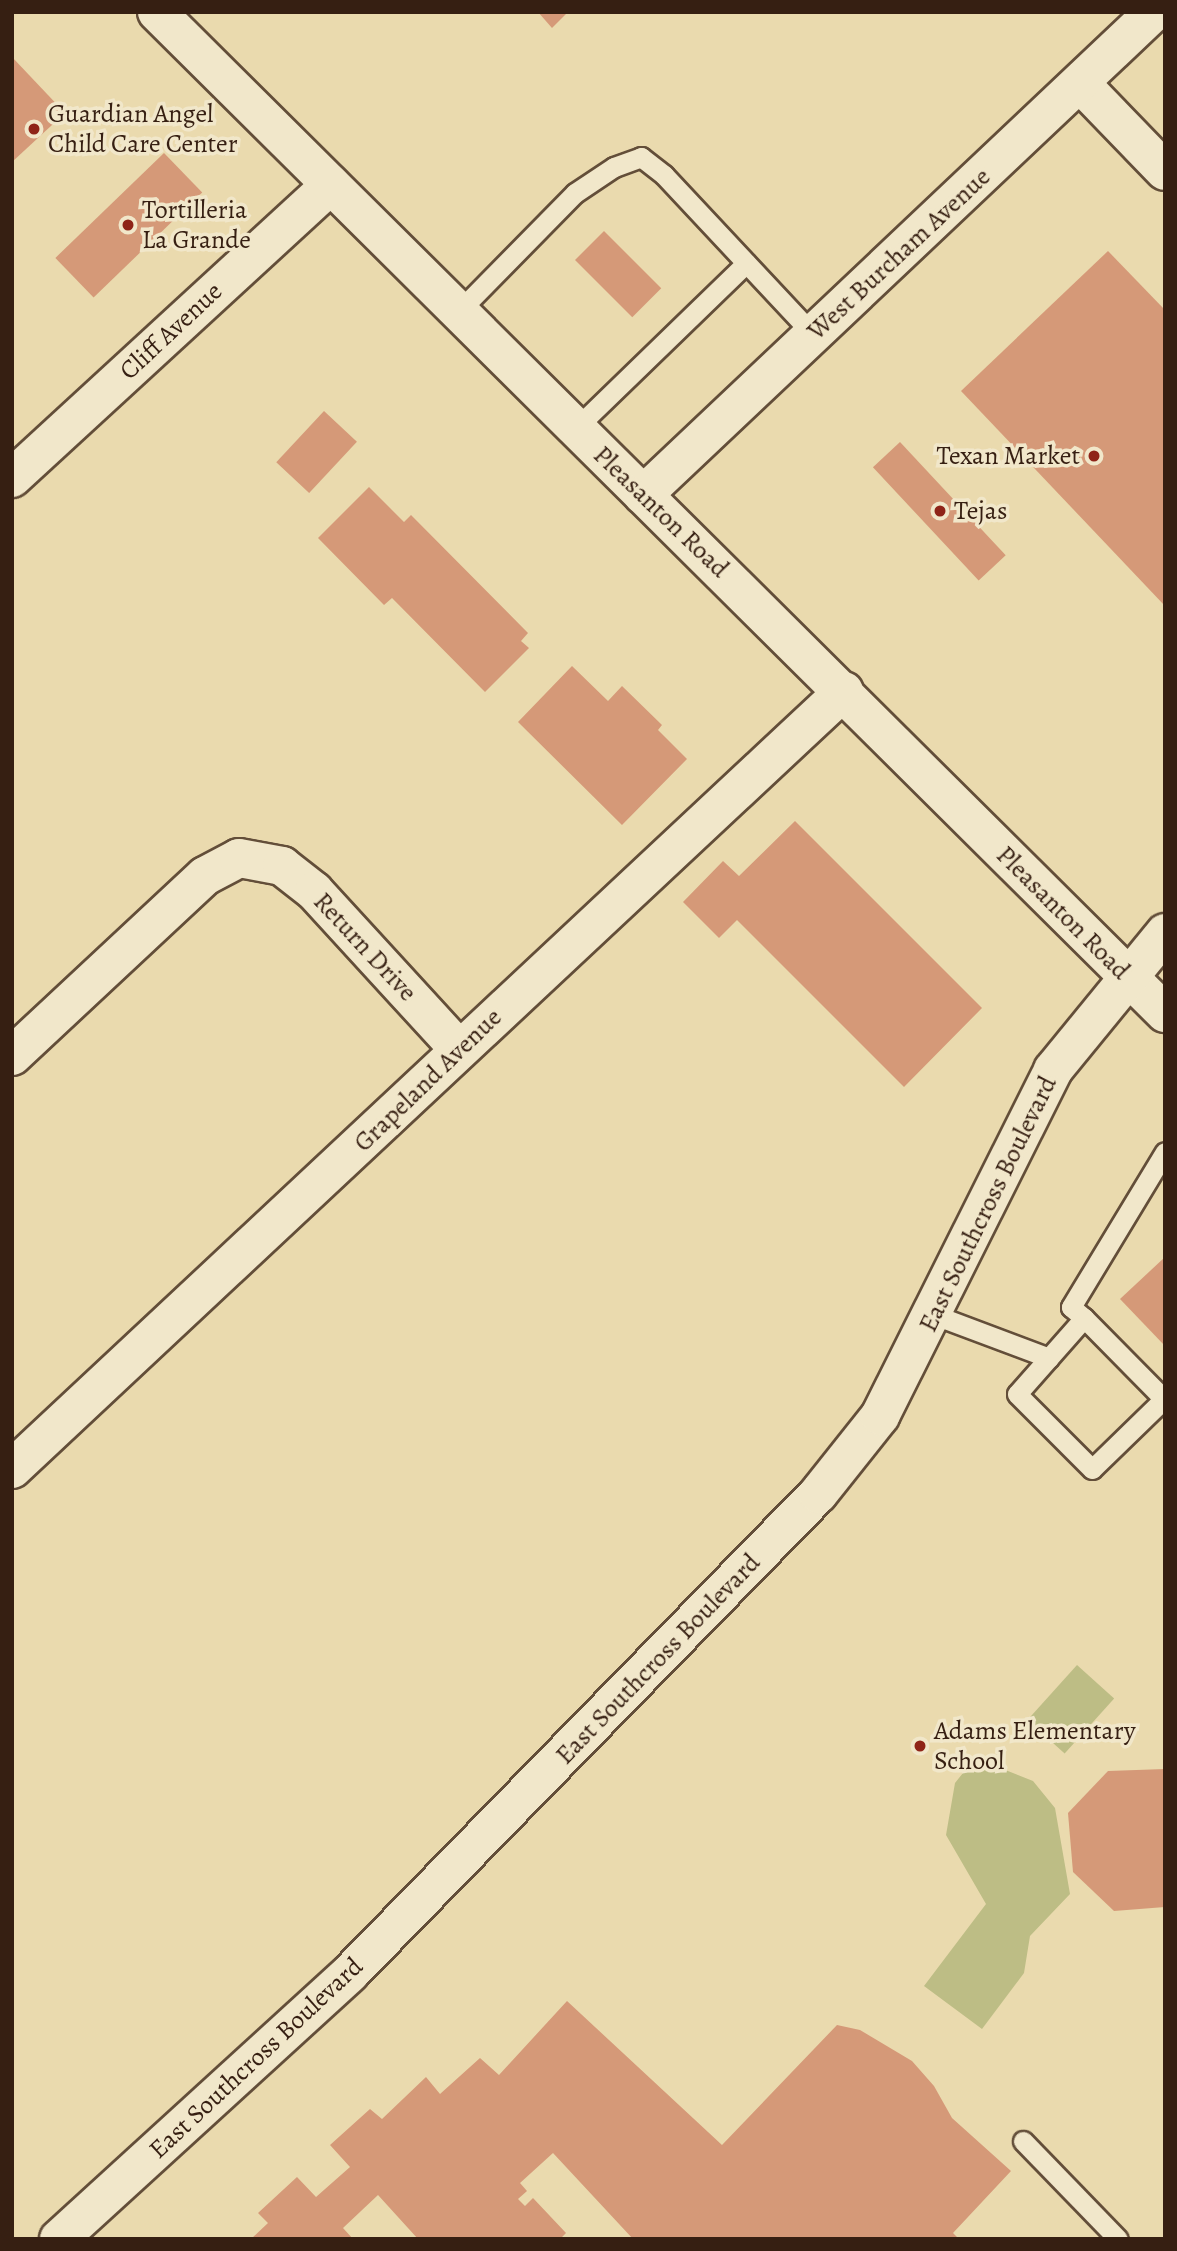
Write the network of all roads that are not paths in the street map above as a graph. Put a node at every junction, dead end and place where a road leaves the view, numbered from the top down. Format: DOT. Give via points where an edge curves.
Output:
graph roads {
  1 [pos="157,12"];
  2 [pos="1154,12"];
  3 [pos="1080,83"];
  4 [pos="1165,171"];
  5 [pos="331,185"];
  6 [pos="746,263"];
  7 [pos="458,312"];
  8 [pos="813,334"];
  9 [pos="576,428"];
  10 [pos="12,478"];
  11 [pos="643,495"];
  12 [pos="844,691"];
  13 [pos="1165,933"];
  14 [pos="1126,977"];
  15 [pos="1165,1013"];
  16 [pos="459,1049"];
  17 [pos="12,1056"];
  18 [pos="1165,1152"];
  19 [pos="932,1314"];
  20 [pos="1084,1318"];
  21 [pos="1049,1358"];
  22 [pos="1164,1398"];
  23 [pos="12,1469"];
  24 [pos="1023,2141"];
  25 [pos="59,2239"];
  26 [pos="1118,2239"];
  1 -- 5 [label="main road, Pleasanton Road"];
  2 -- 3 [label="main road, West Burcham Avenue"];
  3 -- 4 [label="main road"];
  3 -- 8 [label="main road, West Burcham Avenue"];
  5 -- 7 [label="main road, Pleasanton Road"];
  5 -- 10 [label="main road, Cliff Avenue"];
  6 -- 7 [label="lane" via="664,175 641,157 614,167 575,194"];
  6 -- 8 [label="lane"];
  6 -- 9 [label="lane"];
  7 -- 9 [label="main road, Pleasanton Road"];
  8 -- 11 [label="main road, West Burcham Avenue"];
  9 -- 11 [label="main road, Pleasanton Road"];
  11 -- 12 [label="main road, Pleasanton Road"];
  12 -- 14 [label="main road, Pleasanton Road"];
  12 -- 16 [label="main road, Grapeland Avenue"];
  13 -- 14 [label="main road, East Southcross Boulevard"];
  14 -- 15 [label="main road, Pleasanton Road"];
  14 -- 19 [label="main road, East Southcross Boulevard" via="1053,1070 1009,1149"];
  16 -- 17 [label="main road, Return Drive" via="314,891 282,866 239,858 205,876"];
  16 -- 23 [label="main road, Grapeland Avenue"];
  18 -- 20 [label="lane" via="1071,1307"];
  19 -- 21 [label="lane"];
  19 -- 25 [label="main road, East Southcross Boulevard" via="880,1416 818,1494 350,1973"];
  20 -- 21 [label="lane"];
  20 -- 22 [label="lane"];
  21 -- 22 [label="lane" via="1017,1394 1092,1469"];
  24 -- 26 [label="lane"];
}
